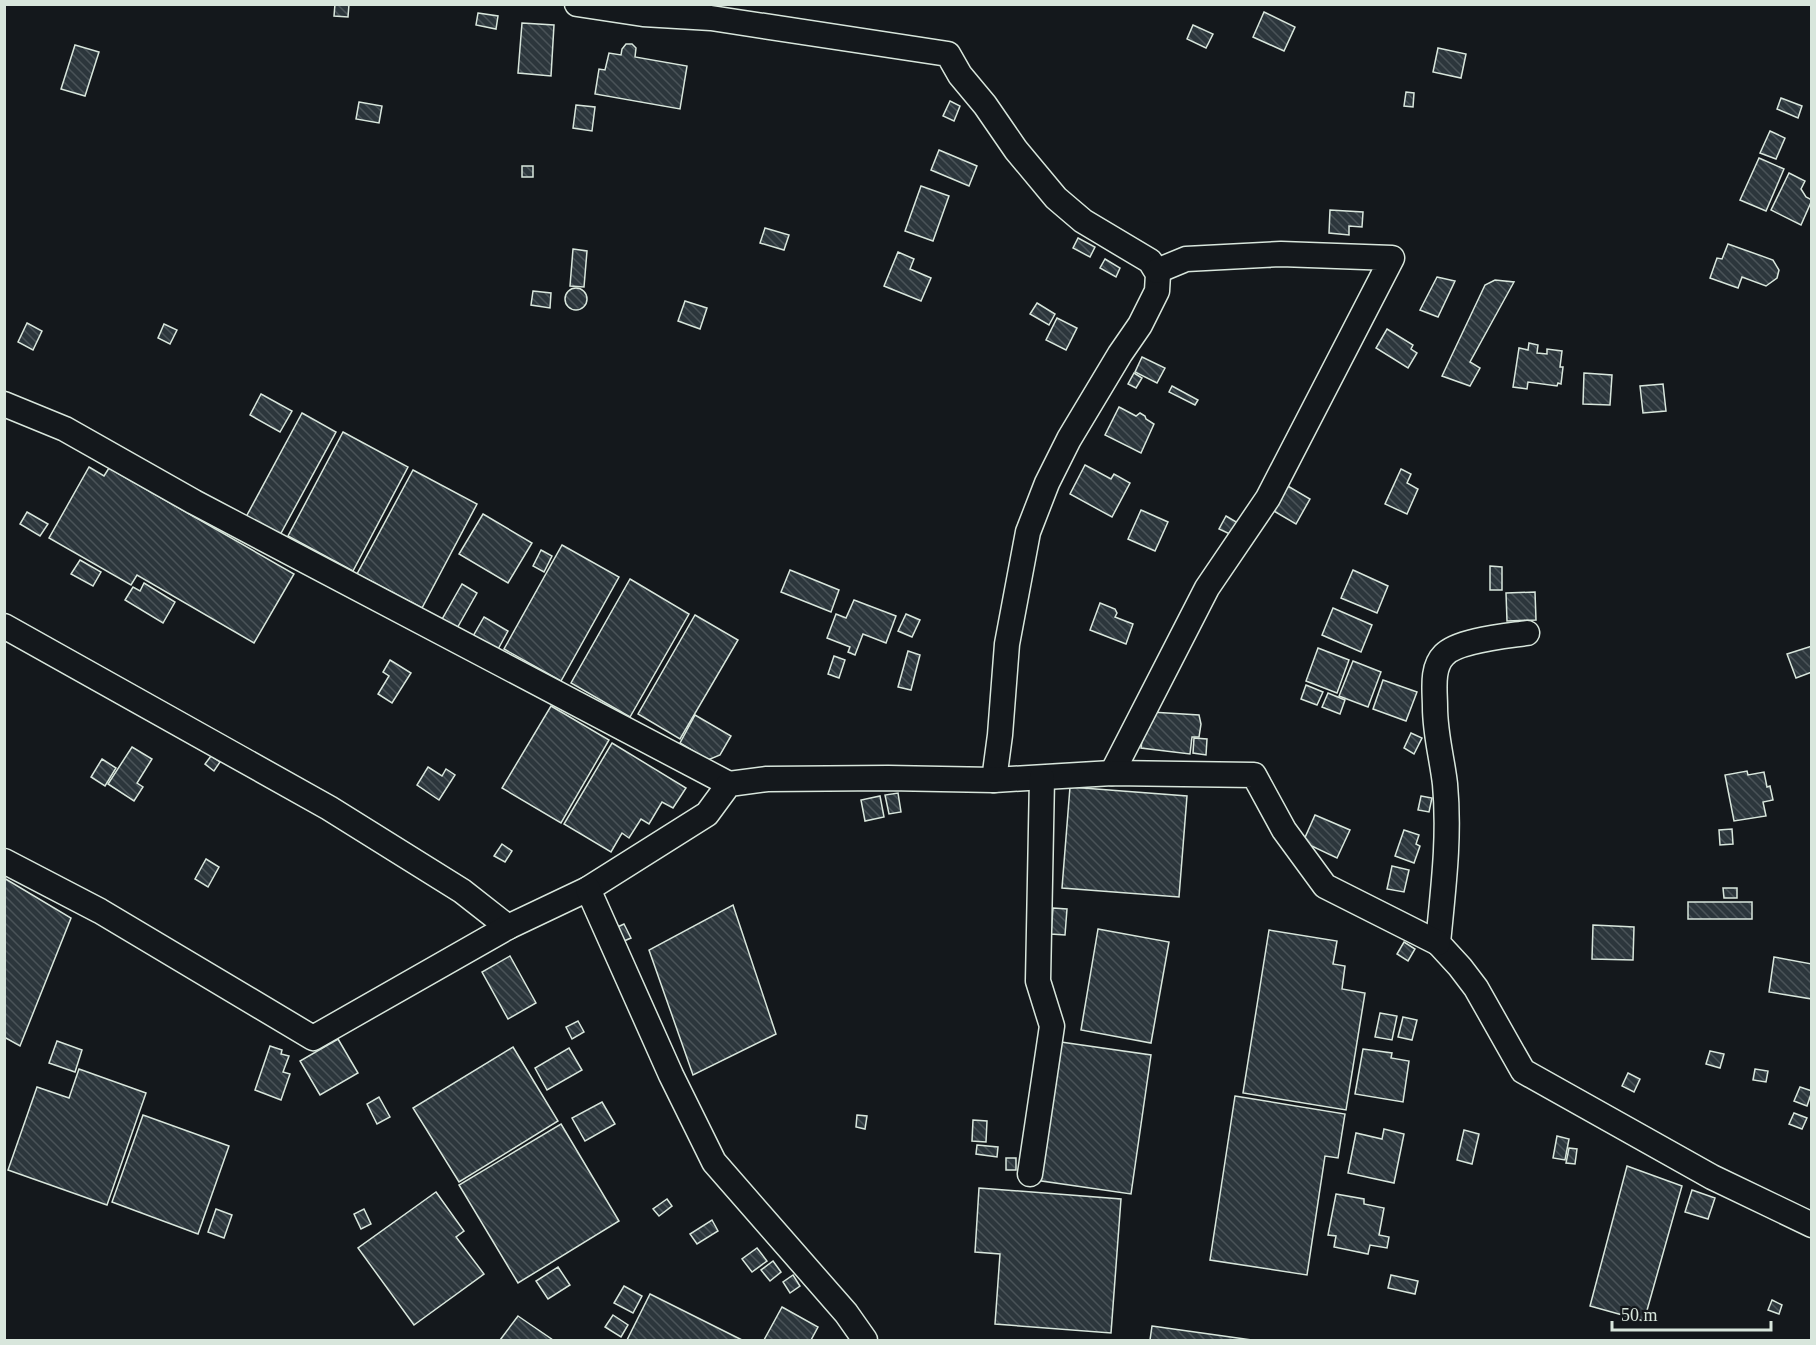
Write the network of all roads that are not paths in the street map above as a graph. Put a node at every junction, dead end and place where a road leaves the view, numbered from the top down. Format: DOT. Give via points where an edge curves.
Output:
graph roads {
  1 [pos="577,4"];
  2 [pos="1157,271"];
  3 [pos="4,404"];
  4 [pos="4,626"];
  5 [pos="1527,633"];
  6 [pos="1112,773"];
  7 [pos="1042,778"];
  8 [pos="994,780"];
  9 [pos="729,784"];
  10 [pos="4,861"];
  11 [pos="588,889"];
  12 [pos="508,927"];
  13 [pos="1438,943"];
  14 [pos="1030,1174"];
  15 [pos="1812,1225"];
  16 [pos="865,1341"];
  1 -- 2 [label="street" via="643,14 711,18 948,54 1016,150 1056,198 1083,222 1150,261"];
  2 -- 6 [label="street" via="1186,259 1281,254 1392,258 1268,498 1207,588"];
  2 -- 8 [label="street" via="1157,291 1069,439 1028,532 1007,644"];
  3 -- 9 [label="street" via="65,429 194,502"];
  4 -- 12 [label="street" via="329,808 462,891"];
  5 -- 13 [label="street" via="1454,648 1444,655 1435,674 1435,727 1445,783 1448,840"];
  6 -- 7 [label="street"];
  6 -- 13 [label="street" via="1254,775 1284,830 1325,886"];
  7 -- 8 [label="street"];
  7 -- 14 [label="street" via="1038,981 1052,1026"];
  8 -- 9 [label="street" via="767,779"];
  9 -- 11 [label="street" via="707,814"];
  10 -- 12 [label="street" via="100,911 313,1038"];
  11 -- 12 [label="street"];
  11 -- 16 [label="street" via="671,1076 714,1162 846,1313"];
  13 -- 15 [label="street" via="1476,988 1523,1071 1712,1177"];
}
